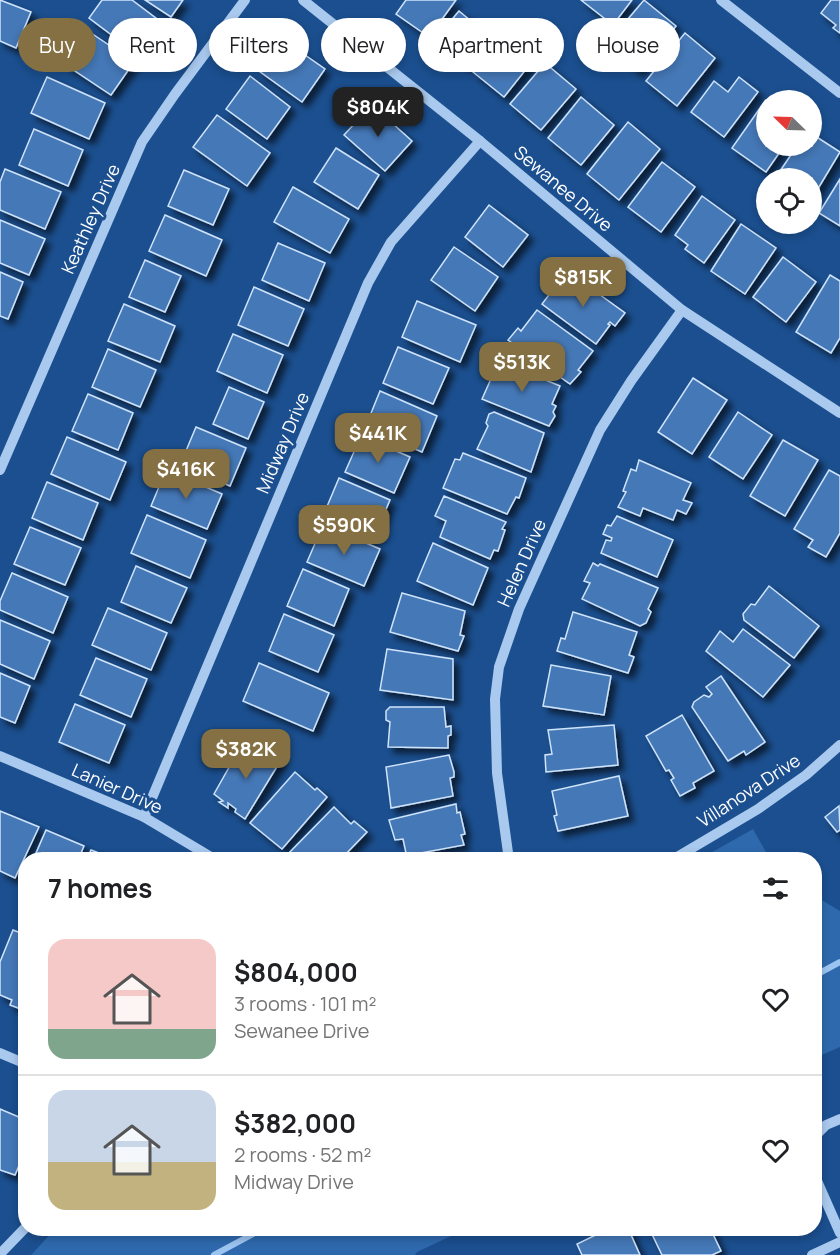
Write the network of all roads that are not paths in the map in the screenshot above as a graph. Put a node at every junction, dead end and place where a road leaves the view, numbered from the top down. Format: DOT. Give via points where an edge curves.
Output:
graph roads {
  1 [pos="245,0"];
  2 [pos="303,0"];
  3 [pos="721,0"];
  4 [pos="840,93"];
  5 [pos="480,141"];
  6 [pos="682,310"];
  7 [pos="840,413"];
  8 [pos="2,458"];
  9 [pos="0,470"];
  10 [pos="840,745"];
  11 [pos="0,756"];
  12 [pos="144,817"];
  13 [pos="203,852"];
  14 [pos="508,852"];
  15 [pos="685,852"];
  16 [pos="0,1053"];
  17 [pos="18,1061"];
  18 [pos="840,1119"];
  19 [pos="822,1129"];
  20 [pos="822,1192"];
  21 [pos="840,1233"];
  22 [pos="18,1235"];
  23 [pos="840,1242"];
  24 [pos="0,1254"];
  25 [pos="812,1255"];
  1 -- 8 [label="street, Keathley Drive" via="142,142"];
  2 -- 5 [label="street, Sewanee Drive"];
  3 -- 4 [label="street"];
  5 -- 6 [label="street, Sewanee Drive"];
  5 -- 12 [label="street, Midway Drive" via="391,242 368,283"];
  6 -- 7 [label="street, Sewanee Drive"];
  6 -- 14 [label="street, Helen Drive" via="600,430 519,609 499,667 495,699 497,773"];
  8 -- 9 [label="street, Keathley Drive"];
  10 -- 15 [label="street, Villanova Drive" via="807,775"];
  11 -- 12 [label="street, Lanier Drive"];
  12 -- 13 [label="street, Lanier Drive"];
  16 -- 17 [label="street"];
  18 -- 19 [label="street"];
  20 -- 21 [label="street"];
  22 -- 24 [label="street"];
  23 -- 25 [label="street"];
}
